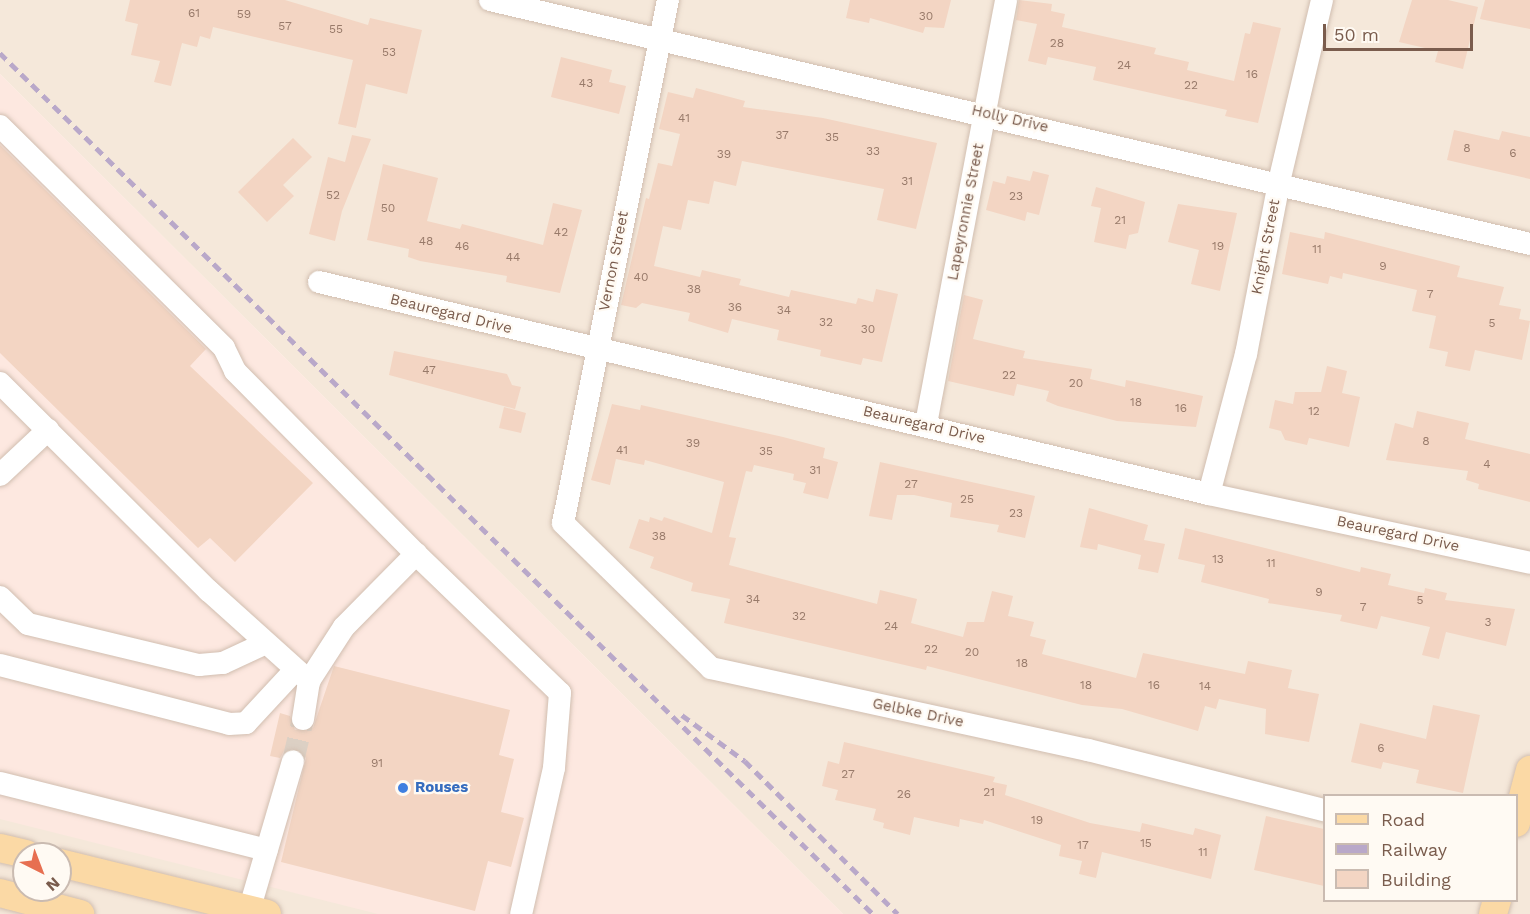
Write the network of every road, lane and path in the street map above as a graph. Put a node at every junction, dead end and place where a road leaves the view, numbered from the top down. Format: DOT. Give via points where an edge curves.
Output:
graph roads {
  1 [pos="490,0"];
  2 [pos="668,0"];
  3 [pos="1006,0"];
  4 [pos="1322,0"];
  5 [pos="659,39"];
  6 [pos="985,113"];
  7 [pos="0,126"];
  8 [pos="1279,182"];
  9 [pos="1530,243"];
  10 [pos="319,282"];
  11 [pos="596,349"];
  12 [pos="2,390"];
  13 [pos="926,424"];
  14 [pos="48,430"];
  15 [pos="0,475"];
  16 [pos="1209,494"];
  17 [pos="563,524"];
  18 [pos="416,554"];
  19 [pos="1530,563"];
  20 [pos="0,597"];
  21 [pos="264,644"];
  22 [pos="0,665"];
  23 [pos="302,675"];
  24 [pos="303,719"];
  25 [pos="293,761"];
  26 [pos="1530,770"];
  27 [pos="0,783"];
  28 [pos="1323,810"];
  29 [pos="1518,815"];
  30 [pos="267,850"];
  31 [pos="72,865"];
  32 [pos="0,893"];
  33 [pos="27,910"];
  34 [pos="255,912"];
  35 [pos="80,914"];
  36 [pos="520,914"];
  1 -- 5 [label="street, Holly Drive"];
  2 -- 5 [label="street, Vernon Street"];
  3 -- 6 [label="street, Lapeyronnie Street"];
  4 -- 8 [label="street, Knight Street"];
  5 -- 6 [label="street, Holly Drive"];
  5 -- 11 [label="street, Vernon Street"];
  6 -- 8 [label="street, Holly Drive"];
  6 -- 13 [label="street, Lapeyronnie Street"];
  7 -- 18 [label="street" via="224,348 235,371"];
  8 -- 9 [label="street, Holly Drive"];
  8 -- 16 [label="street, Knight Street" via="1246,354"];
  10 -- 11 [label="street, Beauregard Drive"];
  11 -- 13 [label="street, Beauregard Drive"];
  11 -- 17 [label="street, Vernon Street"];
  12 -- 14 [label="street"];
  13 -- 16 [label="street, Beauregard Drive"];
  14 -- 15 [label="street"];
  14 -- 21 [label="street"];
  16 -- 19 [label="street, Beauregard Drive"];
  17 -- 28 [label="street, Gelbke Drive" via="711,668 1088,750"];
  18 -- 23 [label="street"];
  18 -- 36 [label="street" via="560,693 554,768"];
  20 -- 21 [label="street" via="28,624 199,665 223,663"];
  21 -- 23 [label="street"];
  22 -- 23 [label="street" via="229,724 246,723"];
  23 -- 24 [label="street"];
  25 -- 30 [label="street"];
  26 -- 29 [label="main road"];
  27 -- 30 [label="street"];
  30 -- 34 [label="street"];
  31 -- 34 [label="main road"];
  32 -- 33 [label="main road"];
  33 -- 35 [label="main road"];
}
